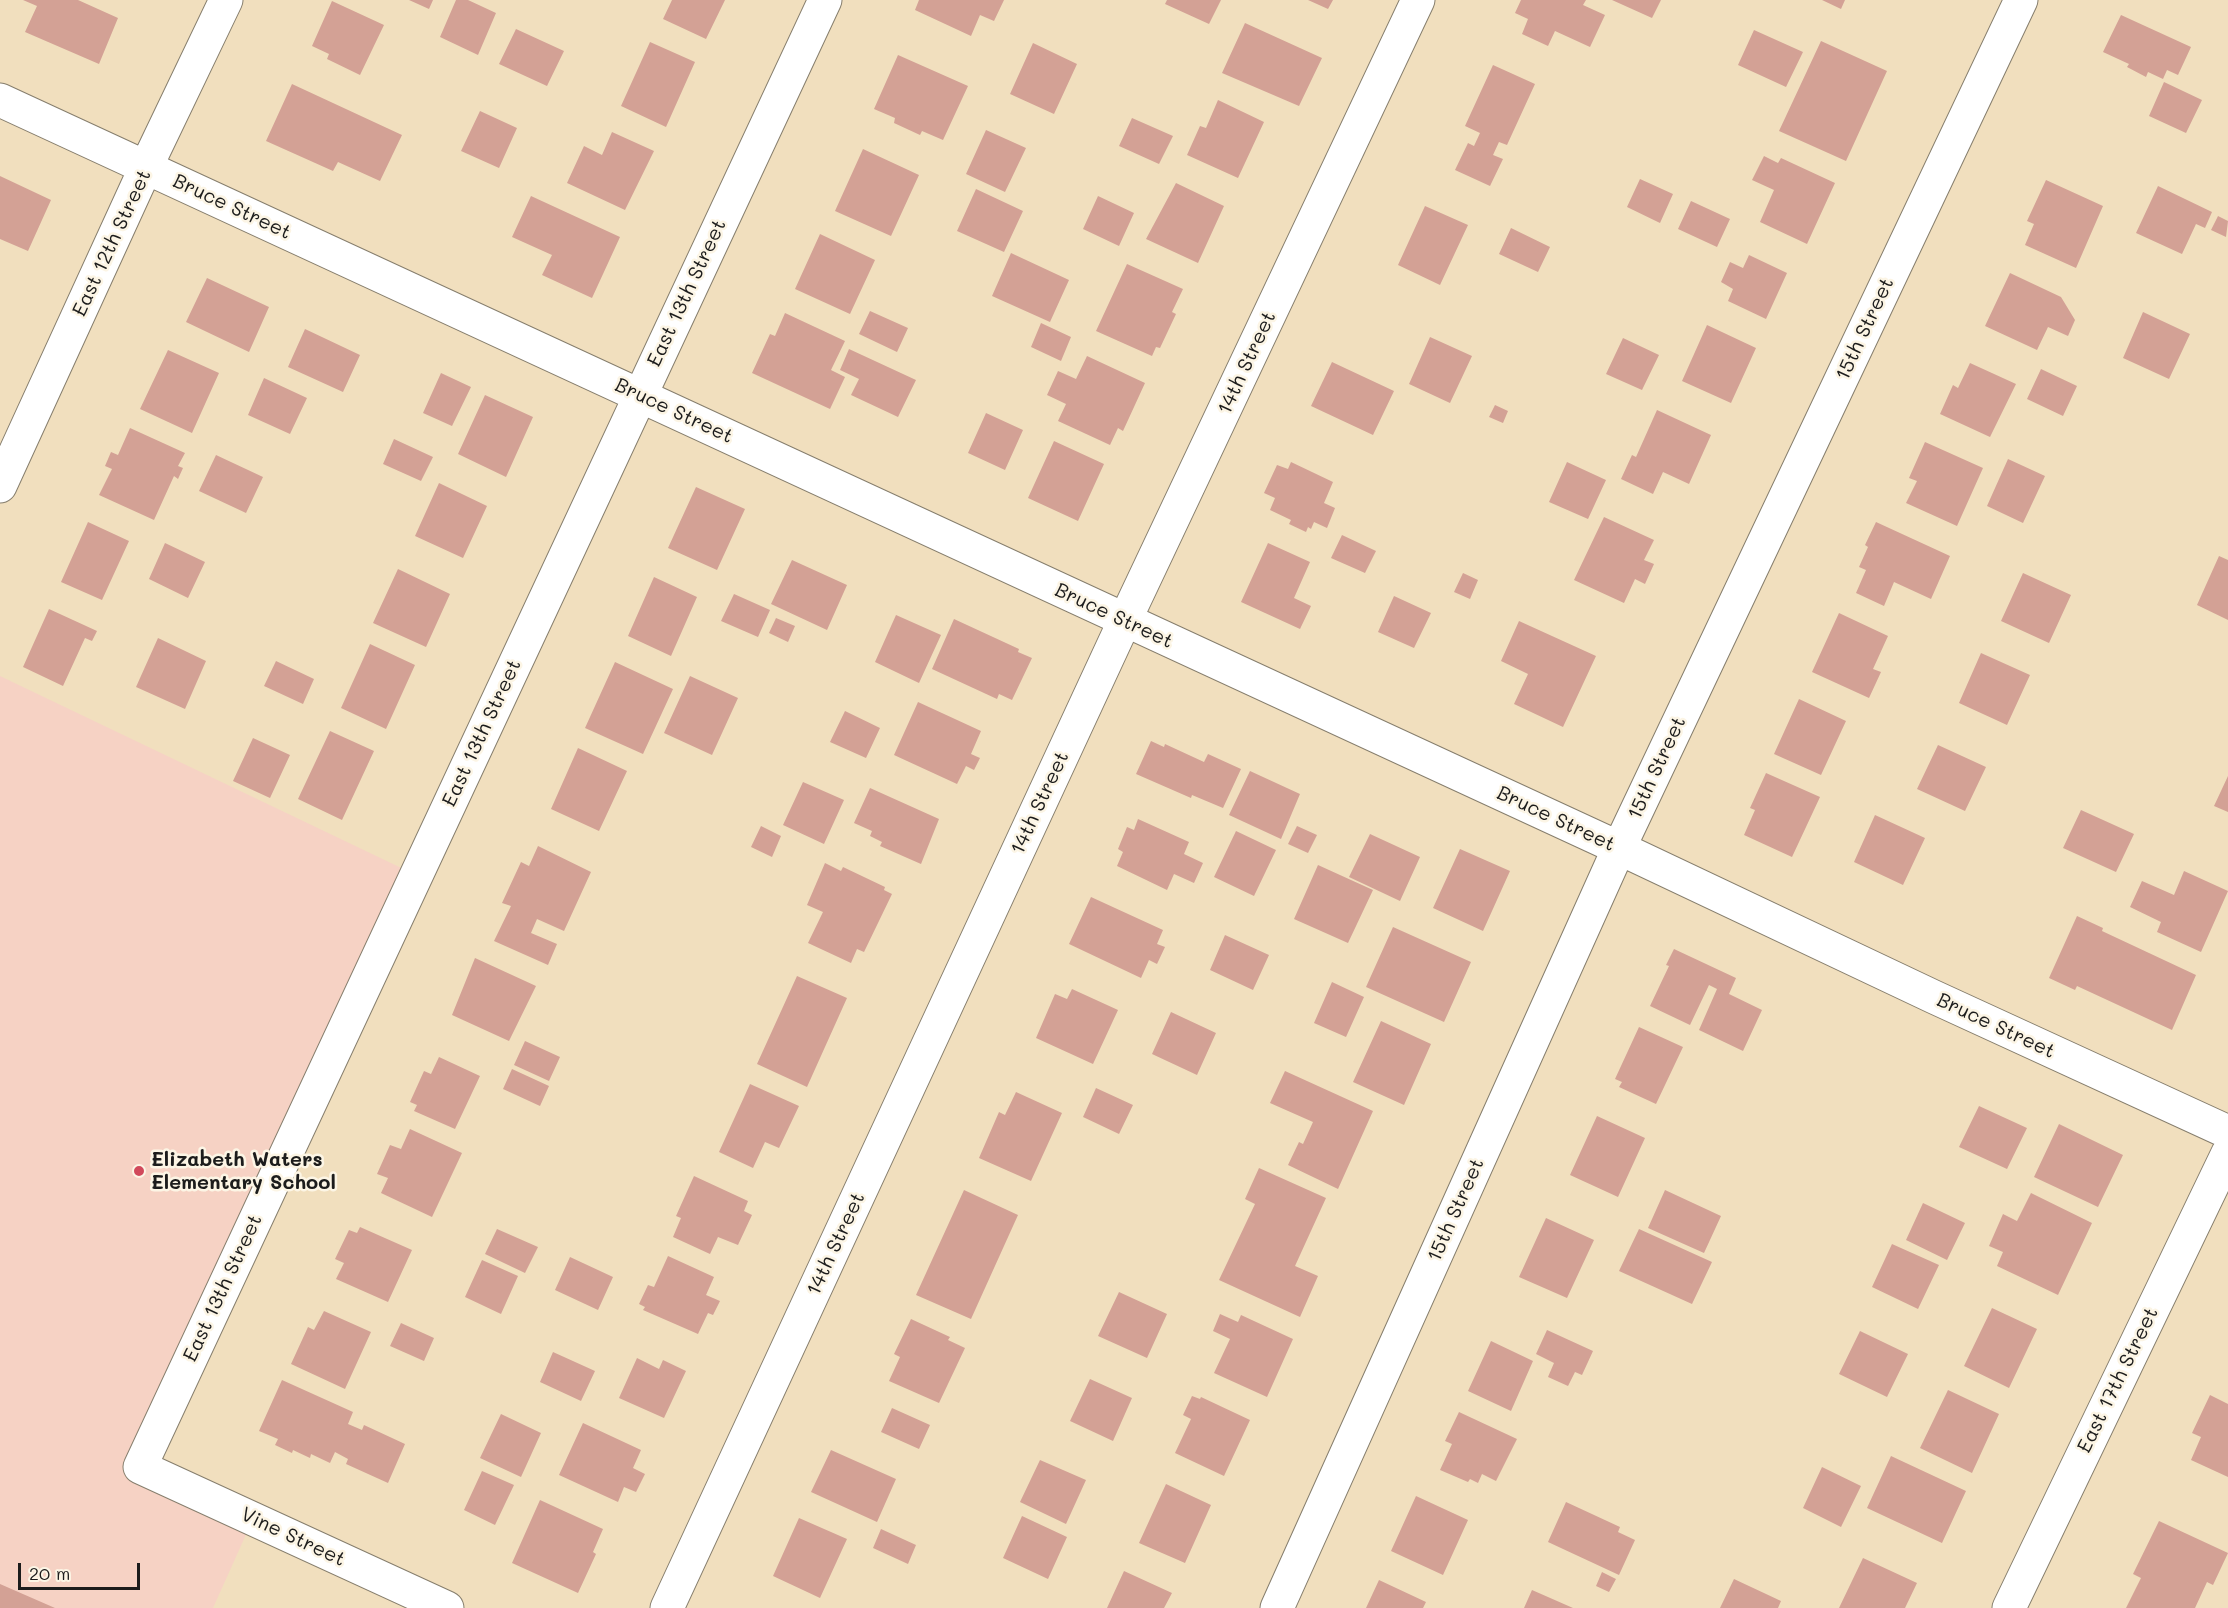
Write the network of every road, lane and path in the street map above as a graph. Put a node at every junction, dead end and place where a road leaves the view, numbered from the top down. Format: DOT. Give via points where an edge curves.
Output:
graph roads {
  1 [pos="226,0"];
  2 [pos="825,0"];
  3 [pos="1418,0"];
  4 [pos="2021,0"];
  5 [pos="0,100"];
  6 [pos="146,167"];
  7 [pos="639,395"];
  8 [pos="0,486"];
  9 [pos="1125,620"];
  10 [pos="1619,848"];
  11 [pos="2228,1132"];
  12 [pos="2228,1153"];
  13 [pos="140,1467"];
  14 [pos="447,1608"];
  15 [pos="667,1608"];
  16 [pos="1277,1608"];
  17 [pos="2009,1608"];
  1 -- 6 [label="street, East 12th Street"];
  2 -- 7 [label="street, East 13th Street"];
  3 -- 9 [label="street, 14th Street"];
  4 -- 10 [label="street, 15th Street"];
  5 -- 6 [label="street, Bruce Street"];
  6 -- 7 [label="street, Bruce Street"];
  6 -- 8 [label="street, East 12th Street"];
  7 -- 9 [label="street, Bruce Street"];
  7 -- 13 [label="street, East 13th Street"];
  9 -- 10 [label="street, Bruce Street"];
  9 -- 15 [label="street, 14th Street"];
  10 -- 11 [label="street, Bruce Street"];
  10 -- 16 [label="street, 15th Street"];
  12 -- 17 [label="street, East 17th Street"];
  13 -- 14 [label="street, Vine Street"];
}
